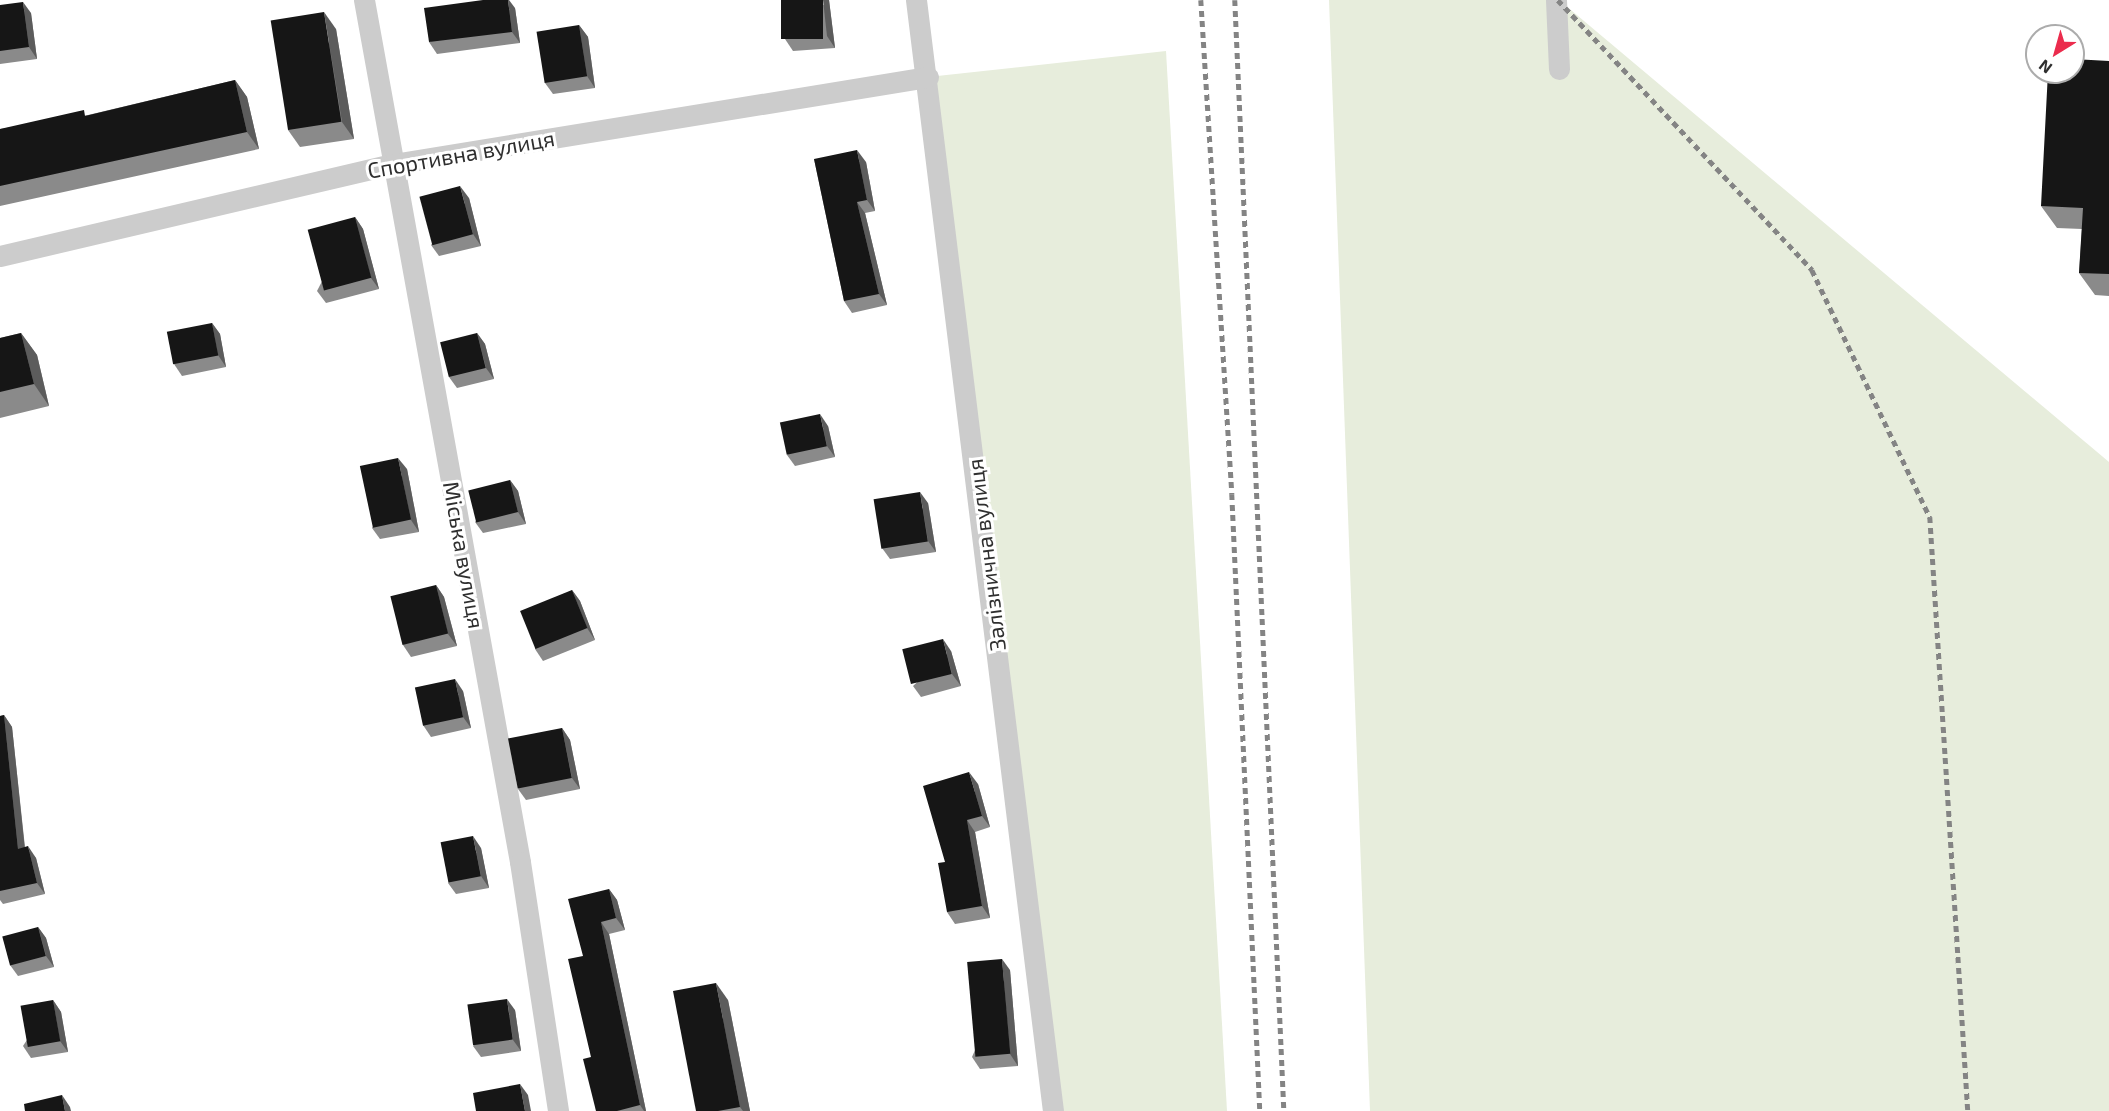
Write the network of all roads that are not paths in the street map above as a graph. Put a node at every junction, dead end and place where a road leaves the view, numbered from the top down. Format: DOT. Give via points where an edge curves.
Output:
graph roads {
  1 [pos="364,0"];
  2 [pos="916,0"];
  3 [pos="1556,0"];
  4 [pos="1558,69"];
  5 [pos="928,77"];
  6 [pos="393,164"];
  7 [pos="0,256"];
  8 [pos="558,1111"];
  9 [pos="1053,1111"];
  1 -- 6 [label="street, Міська вулиця"];
  2 -- 5 [label="street, Залізнична вулиця"];
  3 -- 4 [label="street"];
  5 -- 6 [label="street, Спортивна вулиця"];
  5 -- 9 [label="street, Залізнична вулиця"];
  6 -- 7 [label="street, Спортивна вулиця"];
  6 -- 8 [label="street, Міська вулиця" via="520,862"];
}
